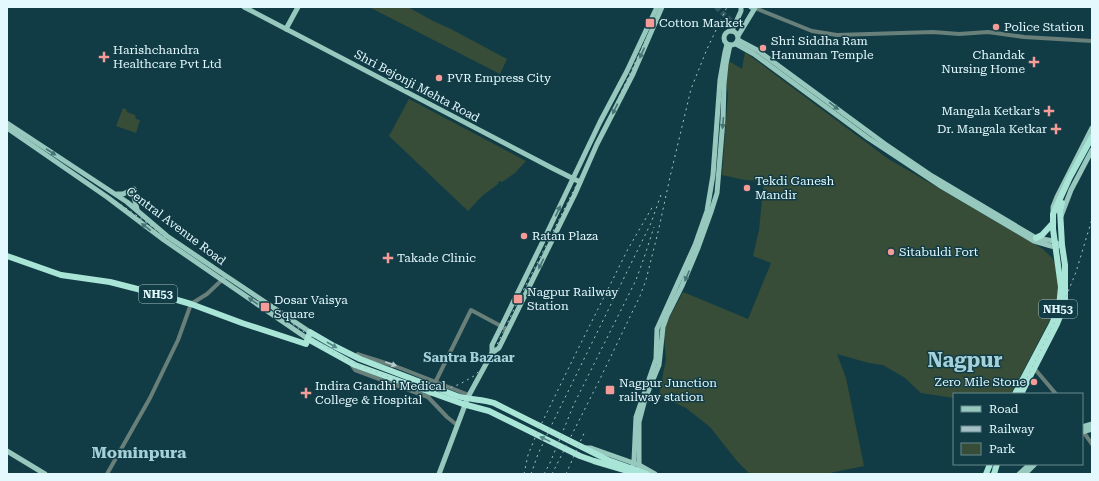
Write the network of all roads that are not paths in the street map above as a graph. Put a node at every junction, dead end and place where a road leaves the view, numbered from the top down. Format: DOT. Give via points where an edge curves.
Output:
graph roads {
  1 [pos="244,7"];
  2 [pos="298,7"];
  3 [pos="657,7"];
  4 [pos="662,7"];
  5 [pos="741,7"];
  6 [pos="753,8"];
  7 [pos="654,20"];
  8 [pos="735,24"];
  9 [pos="286,29"];
  10 [pos="743,29"];
  11 [pos="732,31"];
  12 [pos="644,34"];
  13 [pos="649,37"];
  14 [pos="1092,41"];
  15 [pos="733,43"];
  16 [pos="7,123"];
  17 [pos="7,128"];
  18 [pos="1092,128"];
  19 [pos="594,135"];
  20 [pos="1092,136"];
  21 [pos="601,138"];
  22 [pos="1092,143"];
  23 [pos="1092,150"];
  24 [pos="573,178"];
  25 [pos="580,182"];
  26 [pos="116,194"];
  27 [pos="1059,208"];
  28 [pos="137,209"];
  29 [pos="1053,214"];
  30 [pos="1060,217"];
  31 [pos="1053,223"];
  32 [pos="1013,227"];
  33 [pos="1036,238"];
  34 [pos="1057,244"];
  35 [pos="7,256"];
  36 [pos="224,278"];
  37 [pos="191,304"];
  38 [pos="501,327"];
  39 [pos="507,331"];
  40 [pos="310,332"];
  41 [pos="307,341"];
  42 [pos="492,352"];
  43 [pos="357,358"];
  44 [pos="353,364"];
  45 [pos="1034,368"];
  46 [pos="436,381"];
  47 [pos="1016,393"];
  48 [pos="1022,393"];
  49 [pos="1055,393"];
  50 [pos="469,394"];
  51 [pos="428,397"];
  52 [pos="1092,424"];
  53 [pos="457,425"];
  54 [pos="1083,429"];
  55 [pos="1083,431"];
  56 [pos="1092,444"];
  57 [pos="583,447"];
  58 [pos="7,452"];
  59 [pos="636,462"];
  60 [pos="1029,465"];
  61 [pos="1034,465"];
  62 [pos="635,473"];
  63 [pos="41,474"];
  64 [pos="45,474"];
  65 [pos="107,474"];
  66 [pos="439,474"];
  67 [pos="647,474"];
  68 [pos="655,474"];
  69 [pos="1019,474"];
  70 [pos="1025,474"];
  1 -- 9 [label="main road, Shri Bejonji Mehta Road"];
  2 -- 9 [label="main road"];
  3 -- 7 [label="main road"];
  4 -- 7 [label="main road"];
  5 -- 8 [label="main road"];
  6 -- 10 [label="main road"];
  6 -- 14 [label="street" via="812,31 837,35 988,32"];
  7 -- 12 [label="main road"];
  7 -- 13 [label="main road"];
  8 -- 10 [label="main road"];
  8 -- 11 [label="main road"];
  9 -- 24 [label="main road, Shri Bejonji Mehta Road"];
  10 -- 15 [label="main road"];
  11 -- 15 [label="main road" via="735,33"];
  11 -- 15 [label="main road" via="727,32 724,40"];
  12 -- 13 [label="main road"];
  12 -- 19 [label="main road"];
  13 -- 21 [label="main road, one-way"];
  15 -- 32 [label="main road" via="757,50 885,144"];
  15 -- 59 [label="main road, one-way" via="726,64 717,193 698,248 662,327 658,365 639,422"];
  15 -- 59 [label="main road" via="723,60 713,175 707,211 695,245 657,329 656,359 636,417"];
  16 -- 26 [label="main road, Central Avenue Road, one-way"];
  36 -- 17 [label="main road, Central Avenue Road, one-way" via="164,240"];
  18 -- 29 [label="main road, NH53" via="1057,197"];
  19 -- 21 [label="main road"];
  19 -- 24 [label="main road"];
  20 -- 27 [label="highway" via="1070,177"];
  21 -- 25 [label="main road"];
  22 -- 27 [label="highway"];
  23 -- 30 [label="main road, NH53"];
  24 -- 25 [label="main road, Shri Bejonji Mehta Road"];
  38 -- 24 [label="main road, one-way"];
  25 -- 39 [label="main road, one-way"];
  26 -- 28 [label="main road, Central Avenue Road"];
  26 -- 28 [label="main road" via="134,189"];
  27 -- 29 [label="highway"];
  27 -- 30 [label="highway"];
  28 -- 36 [label="main road, Central Avenue Road" via="167,236"];
  29 -- 31 [label="highway, NH53"];
  30 -- 34 [label="highway, NH53"];
  31 -- 33 [label="highway"];
  31 -- 34 [label="highway, NH53"];
  32 -- 33 [label="main road"];
  32 -- 34 [label="main road" via="1034,241"];
  33 -- 34 [label="main road"];
  34 -- 45 [label="highway, NH53" via="1064,265 1065,304"];
  34 -- 47 [label="highway, NH53" via="1061,287 1059,307"];
  35 -- 37 [label="highway, NH53" via="61,275 110,282"];
  36 -- 37 [label="street" via="208,294"];
  36 -- 40 [label="main road, Central Avenue Road"];
  41 -- 36 [label="main road, Central Avenue Road, one-way"];
  37 -- 41 [label="highway, NH53" via="242,323"];
  37 -- 65 [label="street" via="178,340 153,392"];
  38 -- 39 [label="street"];
  38 -- 42 [label="main road" via="492,345"];
  38 -- 46 [label="street" via="471,310"];
  39 -- 42 [label="main road" via="499,348"];
  40 -- 41 [label="highway"];
  40 -- 43 [label="highway, Central Avenue Road, one-way"];
  41 -- 44 [label="highway, NH53"];
  42 -- 50 [label="main road"];
  43 -- 46 [label="street, one-way" via="358,354"];
  43 -- 57 [label="highway, Central Avenue Road" via="465,399 487,400"];
  44 -- 51 [label="street" via="355,370"];
  62 -- 44 [label="highway, NH53, one-way" via="580,456 489,411"];
  45 -- 48 [label="highway, NH53"];
  45 -- 49 [label="street"];
  46 -- 50 [label="street"];
  46 -- 51 [label="street"];
  50 -- 53 [label="main road"];
  51 -- 53 [label="street"];
  52 -- 54 [label="main road"];
  53 -- 66 [label="main road"];
  55 -- 56 [label="street"];
  57 -- 59 [label="main road"];
  57 -- 67 [label="highway, Central Avenue Road" via="608,460"];
  58 -- 63 [label="main road"];
  58 -- 64 [label="main road"];
  59 -- 62 [label="main road"];
  59 -- 68 [label="main road"];
  60 -- 69 [label="main road"];
  61 -- 70 [label="main road"];
}
